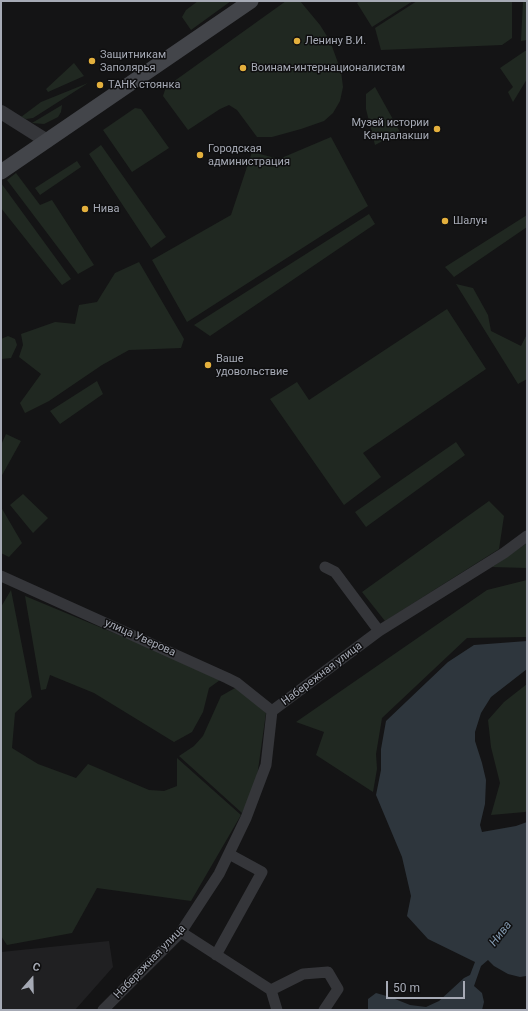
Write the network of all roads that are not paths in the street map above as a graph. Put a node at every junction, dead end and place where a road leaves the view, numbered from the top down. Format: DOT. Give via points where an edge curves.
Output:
graph roads {
  1 [pos="251,1"];
  2 [pos="1,112"];
  3 [pos="46,141"];
  4 [pos="1,172"];
  5 [pos="527,536"];
  6 [pos="325,567"];
  7 [pos="1,576"];
  8 [pos="379,631"];
  9 [pos="272,711"];
  10 [pos="229,854"];
  11 [pos="181,932"];
  12 [pos="216,955"];
  13 [pos="272,990"];
  14 [pos="103,1010"];
  15 [pos="277,1010"];
  16 [pos="324,1010"];
  1 -- 3 [label="main road"];
  2 -- 3 [label="street"];
  3 -- 4 [label="main road"];
  5 -- 8 [label="street, Набережная улица"];
  6 -- 8 [label="street" via="335,572"];
  7 -- 9 [label="street, улица Уверова" via="227,678"];
  8 -- 9 [label="street, Набережная улица"];
  9 -- 10 [label="street, Набережная улица" via="266,765"];
  10 -- 11 [label="street, Набережная улица"];
  10 -- 12 [label="street" via="262,872"];
  11 -- 12 [label="street"];
  11 -- 14 [label="street, Набережная улица"];
  12 -- 13 [label="street"];
  13 -- 15 [label="street"];
  13 -- 16 [label="street" via="303,974 328,972 338,989"];
}
